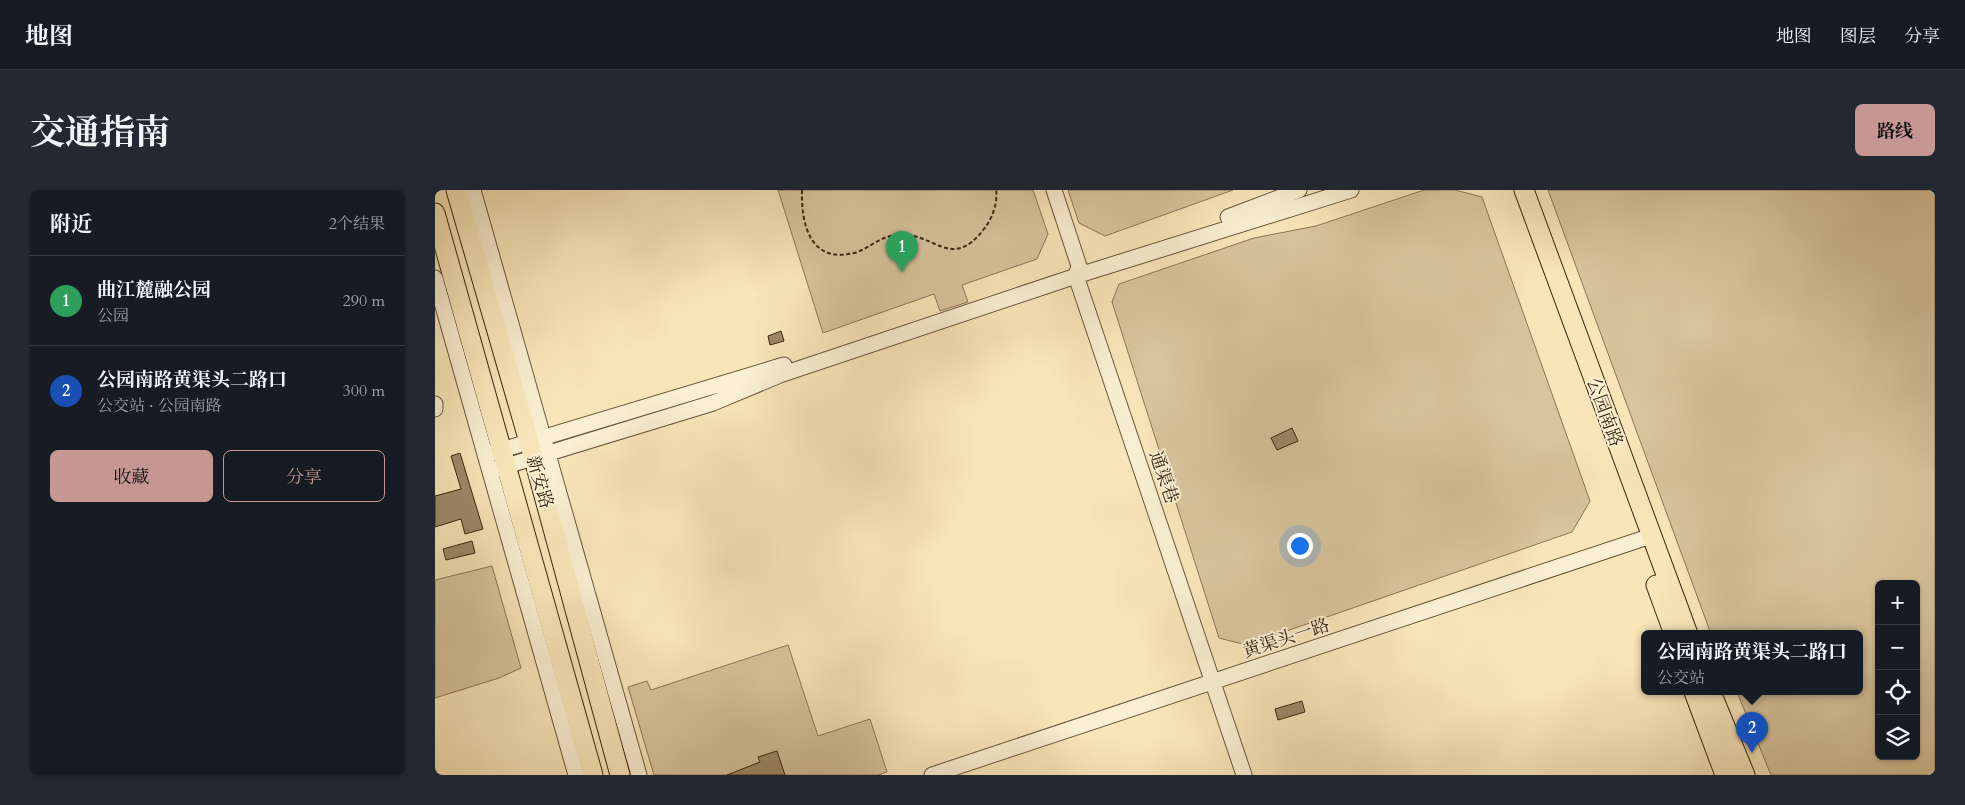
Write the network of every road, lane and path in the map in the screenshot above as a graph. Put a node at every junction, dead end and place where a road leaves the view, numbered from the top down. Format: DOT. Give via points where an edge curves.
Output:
graph roads {
  1 [pos="456,190"];
  2 [pos="473,190"];
  3 [pos="802,190"];
  4 [pos="996,190"];
  5 [pos="1054,190"];
  6 [pos="1299,190"];
  7 [pos="1351,190"];
  8 [pos="1511,190"];
  9 [pos="1524,190"];
  10 [pos="435,213"];
  11 [pos="1078,271"];
  12 [pos="435,278"];
  13 [pos="435,404"];
  14 [pos="435,409"];
  15 [pos="538,449"];
  16 [pos="495,461"];
  17 [pos="1646,538"];
  18 [pos="1673,630"];
  19 [pos="1687,630"];
  20 [pos="1213,682"];
  21 [pos="1695,695"];
  22 [pos="1712,695"];
  23 [pos="576,775"];
  24 [pos="593,775"];
  25 [pos="620,775"];
  26 [pos="639,775"];
  27 [pos="932,775"];
  28 [pos="1244,775"];
  29 [pos="1725,775"];
  30 [pos="1745,775"];
  1 -- 15 [label="main road, 新安路"];
  2 -- 15 [label="street"];
  3 -- 4 [label="path" via="802,216 810,238 818,246 836,254 854,253 871,243 901,235 915,236 948,250 968,246 987,226"];
  5 -- 11 [label="street, 通渠巷"];
  6 -- 11 [label="street"];
  7 -- 11 [label="street"];
  8 -- 17 [label="main road, 公园南路"];
  9 -- 17 [label="main road, 公园南路"];
  10 -- 16 [label="main road, 新安路"];
  11 -- 15 [label="street" via="780,376 713,403"];
  11 -- 20 [label="street, 通渠巷"];
  12 -- 16 [label="street"];
  13 -- 14 [label="street"];
  15 -- 16 [label="street"];
  15 -- 25 [label="main road, 新安路"];
  15 -- 26 [label="street"];
  16 -- 23 [label="street"];
  16 -- 24 [label="main road, 新安路"];
  17 -- 18 [label="main road, 公园南路"];
  17 -- 19 [label="main road, 公园南路"];
  17 -- 20 [label="street, 黄渠头一路"];
  20 -- 27 [label="street, 黄渠头一路"];
  20 -- 28 [label="street, 通渠巷"];
  21 -- 29 [label="main road"];
  22 -- 30 [label="main road"];
}
